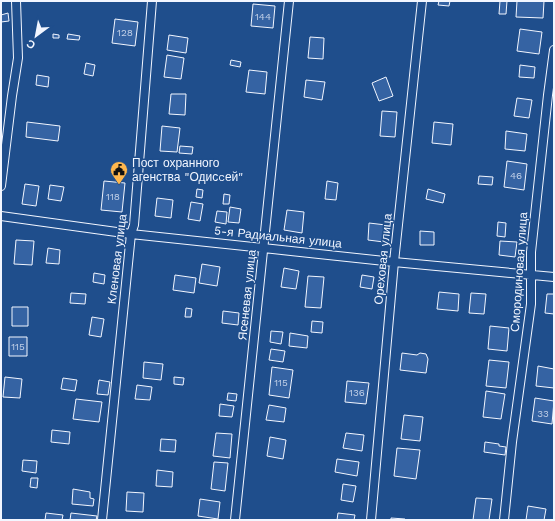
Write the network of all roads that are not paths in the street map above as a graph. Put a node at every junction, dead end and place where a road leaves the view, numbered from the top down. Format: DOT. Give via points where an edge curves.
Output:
graph roads {
  1 [pos="16,1"];
  2 [pos="152,1"];
  3 [pos="289,1"];
  4 [pos="422,1"];
  5 [pos="554,50"];
  6 [pos="1,186"];
  7 [pos="1,216"];
  8 [pos="131,234"];
  9 [pos="264,248"];
  10 [pos="394,262"];
  11 [pos="532,274"];
  12 [pos="554,277"];
  13 [pos="102,520"];
  14 [pos="235,520"];
  15 [pos="371,520"];
  16 [pos="504,520"];
  1 -- 6 [label="street" via="18,58"];
  2 -- 8 [label="street, Кленовая улица" via="134,225"];
  3 -- 9 [label="street, Ясеневая улица"];
  4 -- 10 [label="street, Ореховая улица"];
  5 -- 11 [label="street, Смородиновая улица" via="531,252"];
  7 -- 8 [label="street, 5-я Радиальная улица"];
  8 -- 9 [label="street, 5-я Радиальная улица"];
  8 -- 13 [label="street, Кленовая улица"];
  9 -- 10 [label="street, 5-я Радиальная улица"];
  9 -- 14 [label="street, Ясеневая улица"];
  10 -- 11 [label="street, 5-я Радиальная улица"];
  10 -- 15 [label="street, Ореховая улица"];
  11 -- 12 [label="street, 5-я Радиальная улица"];
  11 -- 16 [label="street, Смородиновая улица" via="531,304"];
}
